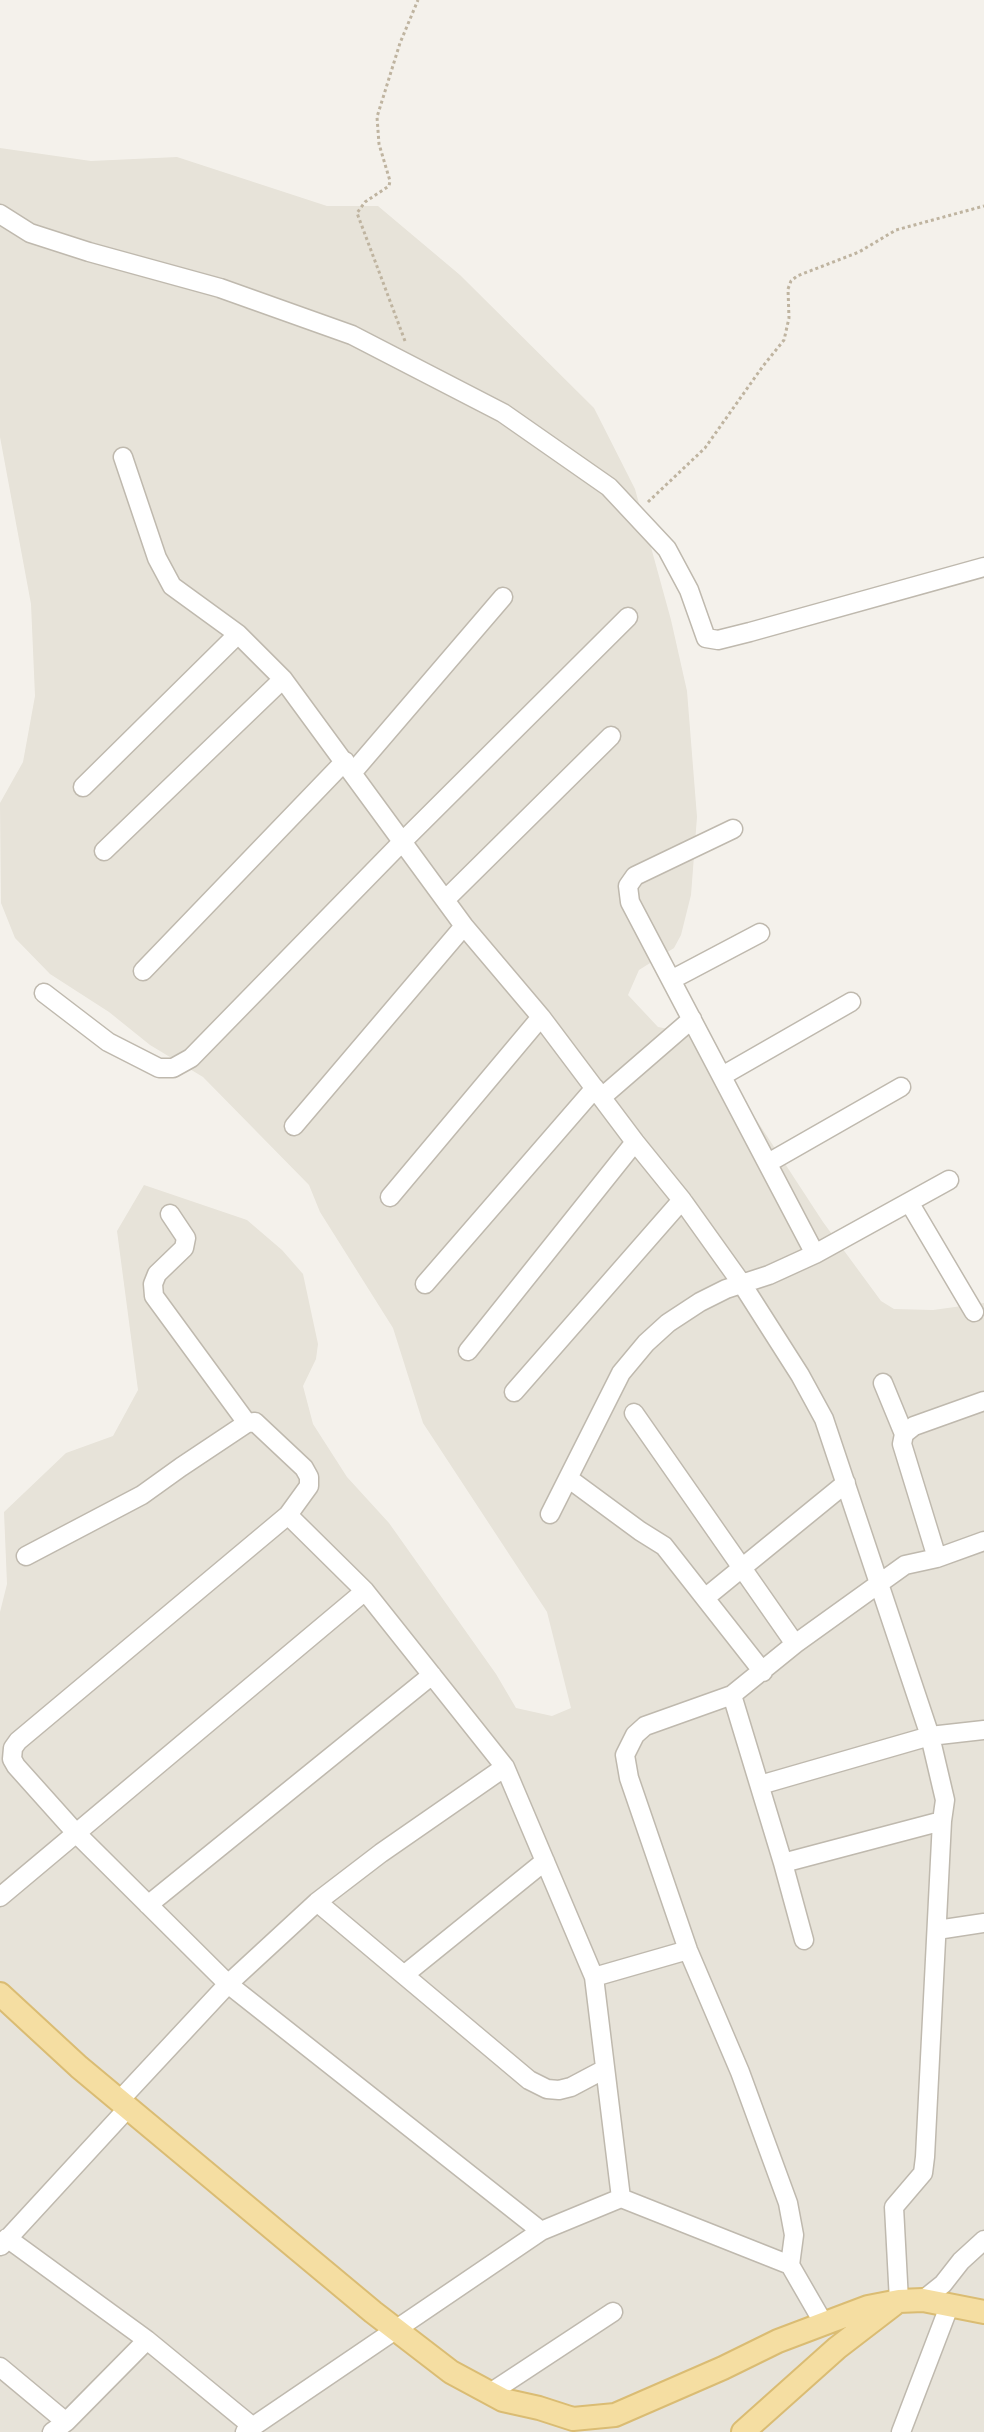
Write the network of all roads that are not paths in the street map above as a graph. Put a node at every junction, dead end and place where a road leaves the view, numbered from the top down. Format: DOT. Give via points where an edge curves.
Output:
graph roads {
  1 [pos="0,214"];
  2 [pos="123,457"];
  3 [pos="984,567"];
  4 [pos="503,597"];
  5 [pos="628,617"];
  6 [pos="238,634"];
  7 [pos="283,679"];
  8 [pos="611,736"];
  9 [pos="349,767"];
  10 [pos="83,787"];
  11 [pos="733,829"];
  12 [pos="402,842"];
  13 [pos="104,851"];
  14 [pos="445,900"];
  15 [pos="464,926"];
  16 [pos="760,933"];
  17 [pos="143,971"];
  18 [pos="671,980"];
  19 [pos="44,993"];
  20 [pos="851,1002"];
  21 [pos="541,1017"];
  22 [pos="692,1019"];
  23 [pos="722,1076"];
  24 [pos="901,1087"];
  25 [pos="598,1093"];
  26 [pos="294,1126"];
  27 [pos="635,1142"];
  28 [pos="768,1163"];
  29 [pos="949,1180"];
  30 [pos="390,1197"];
  31 [pos="682,1200"];
  32 [pos="909,1202"];
  33 [pos="170,1214"];
  34 [pos="815,1254"];
  35 [pos="425,1284"];
  36 [pos="742,1284"];
  37 [pos="974,1312"];
  38 [pos="468,1350"];
  39 [pos="883,1383"];
  40 [pos="514,1392"];
  41 [pos="984,1401"];
  42 [pos="634,1413"];
  43 [pos="247,1423"];
  44 [pos="904,1434"];
  45 [pos="568,1478"];
  46 [pos="846,1483"];
  47 [pos="550,1514"];
  48 [pos="288,1515"];
  49 [pos="984,1541"];
  50 [pos="27,1556"];
  51 [pos="937,1558"];
  52 [pos="742,1568"];
  53 [pos="879,1586"];
  54 [pos="365,1590"];
  55 [pos="705,1598"];
  56 [pos="795,1644"];
  57 [pos="763,1672"];
  58 [pos="432,1675"];
  59 [pos="732,1695"];
  60 [pos="984,1730"];
  61 [pos="930,1736"];
  62 [pos="505,1767"];
  63 [pos="760,1785"];
  64 [pos="942,1821"];
  65 [pos="76,1833"];
  66 [pos="544,1861"];
  67 [pos="783,1863"];
  68 [pos="0,1897"];
  69 [pos="317,1902"];
  70 [pos="148,1905"];
  71 [pos="984,1923"];
  72 [pos="937,1930"];
  73 [pos="804,1940"];
  74 [pos="688,1950"];
  75 [pos="404,1975"];
  76 [pos="594,1977"];
  77 [pos="228,1984"];
  78 [pos="0,1994"];
  79 [pos="605,2069"];
  80 [pos="124,2105"];
  81 [pos="621,2198"];
  82 [pos="541,2231"];
  83 [pos="984,2240"];
  84 [pos="4,2243"];
  85 [pos="790,2265"];
  86 [pos="924,2300"];
  87 [pos="899,2301"];
  88 [pos="950,2304"];
  89 [pos="613,2312"];
  90 [pos="984,2312"];
  91 [pos="824,2324"];
  92 [pos="398,2329"];
  93 [pos="147,2340"];
  94 [pos="0,2367"];
  95 [pos="490,2394"];
  96 [pos="59,2427"];
  97 [pos="249,2430"];
  98 [pos="744,2432"];
  99 [pos="900,2432"];
  1 -- 3 [label="street" via="30,233 220,288 352,335 503,412 609,487 667,549 689,590 706,638 718,640"];
  2 -- 6 [label="street" via="157,558 172,586"];
  4 -- 9 [label="street"];
  5 -- 12 [label="street"];
  6 -- 7 [label="street"];
  6 -- 10 [label="street"];
  7 -- 9 [label="street"];
  7 -- 13 [label="street"];
  8 -- 14 [label="street"];
  9 -- 12 [label="street"];
  9 -- 17 [label="street"];
  11 -- 18 [label="street" via="635,876 628,886 630,903"];
  12 -- 14 [label="street"];
  12 -- 19 [label="street" via="191,1059 172,1068 159,1068 108,1042"];
  14 -- 15 [label="street"];
  15 -- 21 [label="street"];
  15 -- 26 [label="street"];
  16 -- 18 [label="street"];
  18 -- 22 [label="street"];
  20 -- 23 [label="street"];
  21 -- 25 [label="street"];
  21 -- 30 [label="street"];
  22 -- 23 [label="street"];
  22 -- 25 [label="street"];
  23 -- 28 [label="street"];
  24 -- 28 [label="street"];
  25 -- 27 [label="street"];
  25 -- 35 [label="street"];
  27 -- 31 [label="street"];
  27 -- 38 [label="street"];
  28 -- 34 [label="street"];
  29 -- 32 [label="street"];
  31 -- 36 [label="street"];
  31 -- 40 [label="street"];
  32 -- 34 [label="street"];
  32 -- 37 [label="street"];
  33 -- 43 [label="street" via="186,1238 184,1248 157,1274 154,1296"];
  34 -- 36 [label="street"];
  36 -- 45 [label="street" via="700,1302 645,1342 621,1372"];
  36 -- 46 [label="street" via="824,1419"];
  39 -- 44 [label="street"];
  41 -- 44 [label="street" via="914,1426"];
  42 -- 52 [label="street"];
  43 -- 48 [label="street" via="255,1422 309,1477 309,1486"];
  43 -- 50 [label="street" via="142,1495"];
  44 -- 51 [label="street" via="902,1444"];
  45 -- 47 [label="street"];
  45 -- 55 [label="street" via="664,1546"];
  46 -- 52 [label="street"];
  46 -- 53 [label="street"];
  48 -- 54 [label="street"];
  48 -- 65 [label="street" via="13,1748 16,1766"];
  49 -- 51 [label="street"];
  51 -- 53 [label="street" via="904,1564"];
  52 -- 55 [label="street"];
  52 -- 56 [label="street"];
  53 -- 56 [label="street"];
  53 -- 61 [label="street"];
  54 -- 58 [label="street"];
  54 -- 65 [label="street"];
  55 -- 57 [label="street"];
  56 -- 57 [label="street"];
  57 -- 59 [label="street"];
  58 -- 62 [label="street"];
  58 -- 70 [label="street"];
  59 -- 63 [label="street"];
  59 -- 74 [label="street" via="645,1726 635,1735 625,1755 629,1778"];
  60 -- 61 [label="street"];
  61 -- 63 [label="street"];
  61 -- 64 [label="street" via="945,1800"];
  62 -- 66 [label="street"];
  62 -- 69 [label="street"];
  63 -- 67 [label="street"];
  64 -- 67 [label="street"];
  64 -- 72 [label="street"];
  65 -- 68 [label="street"];
  65 -- 70 [label="street"];
  66 -- 75 [label="street"];
  66 -- 76 [label="street"];
  67 -- 73 [label="street"];
  69 -- 75 [label="street"];
  69 -- 77 [label="street"];
  70 -- 77 [label="street"];
  71 -- 72 [label="street"];
  72 -- 87 [label="street" via="926,2157 923,2173 894,2207"];
  74 -- 76 [label="street"];
  74 -- 85 [label="street" via="740,2072 788,2202 794,2235"];
  75 -- 79 [label="street" via="529,2080 547,2089 571,2087"];
  76 -- 79 [label="street"];
  77 -- 80 [label="street"];
  77 -- 82 [label="street"];
  78 -- 80 [label="main road"];
  79 -- 81 [label="street"];
  80 -- 84 [label="street"];
  80 -- 92 [label="main road"];
  81 -- 82 [label="street"];
  81 -- 85 [label="street"];
  82 -- 92 [label="street"];
  83 -- 86 [label="street"];
  84 -- 93 [label="street"];
  85 -- 91 [label="street"];
  86 -- 87 [label="main road"];
  86 -- 88 [label="main road"];
  87 -- 91 [label="main road" via="868,2307"];
  87 -- 98 [label="main road" via="837,2348"];
  88 -- 90 [label="main road"];
  88 -- 99 [label="street"];
  89 -- 95 [label="street"];
  91 -- 95 [label="main road" via="615,2415 573,2420"];
  92 -- 95 [label="main road" via="451,2372"];
  92 -- 97 [label="street"];
  93 -- 96 [label="street"];
  93 -- 97 [label="street"];
  94 -- 96 [label="street"];
}
